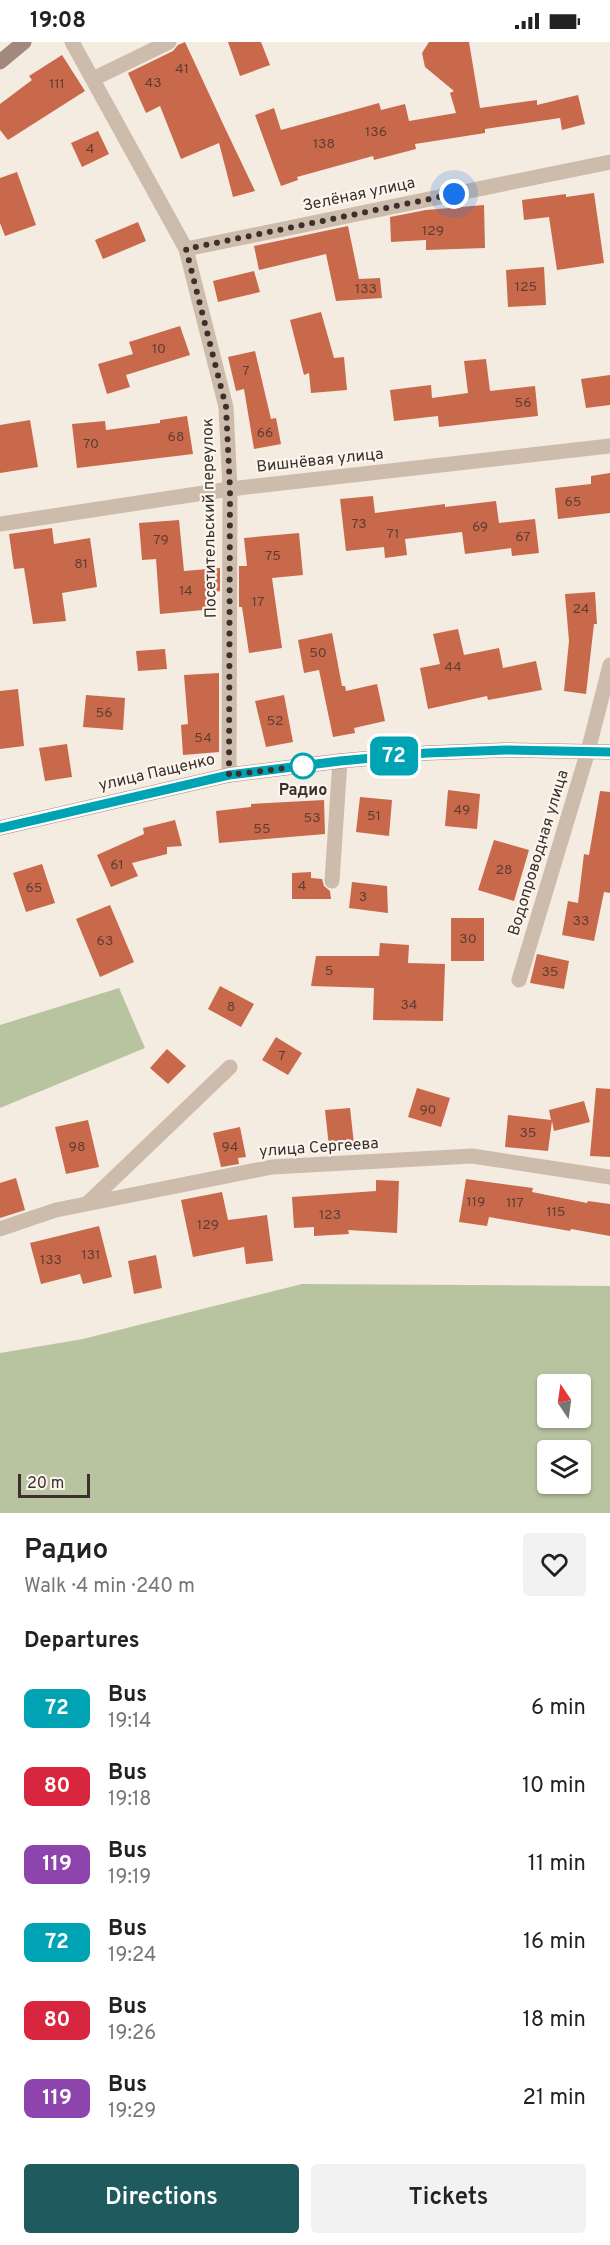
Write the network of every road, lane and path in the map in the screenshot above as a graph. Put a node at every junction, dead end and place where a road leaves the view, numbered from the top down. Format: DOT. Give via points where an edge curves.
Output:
graph roads {
  1 [pos="24,42"];
  2 [pos="72,42"];
  3 [pos="169,42"];
  4 [pos="0,62"];
  5 [pos="93,79"];
  6 [pos="610,162"];
  7 [pos="186,249"];
  8 [pos="610,446"];
  9 [pos="230,489"];
  10 [pos="0,524"];
  11 [pos="610,665"];
  12 [pos="588,751"];
  13 [pos="610,752"];
  14 [pos="340,761"];
  15 [pos="229,775"];
  16 [pos="0,828"];
  17 [pos="332,881"];
  18 [pos="519,981"];
  19 [pos="230,1067"];
  20 [pos="610,1177"];
  21 [pos="88,1203"];
  22 [pos="0,1229"];
  1 -- 4 [label="street"];
  2 -- 5 [label="street, Посетительский переулок"];
  3 -- 5 [label="street"];
  5 -- 7 [label="street, Посетительский переулок"];
  6 -- 7 [label="street, Зелёная улица"];
  7 -- 9 [label="street, Посетительский переулок" via="226,407"];
  8 -- 9 [label="street, Вишнёвая улица"];
  9 -- 10 [label="street, Вишнёвая улица"];
  9 -- 15 [label="street, Посетительский переулок"];
  11 -- 12 [label="street, Водопроводная улица"];
  12 -- 13 [label="street, улица Пащенко"];
  12 -- 14 [label="street, улица Пащенко" via="427,753"];
  12 -- 18 [label="street, Водопроводная улица"];
  14 -- 15 [label="street, улица Пащенко"];
  14 -- 17 [label="street"];
  15 -- 16 [label="street, улица Пащенко"];
  19 -- 21 [label="street"];
  20 -- 21 [label="street, улица Сергеева" via="472,1156 272,1167"];
  21 -- 22 [label="street, улица Сергеева" via="56,1209"];
}
